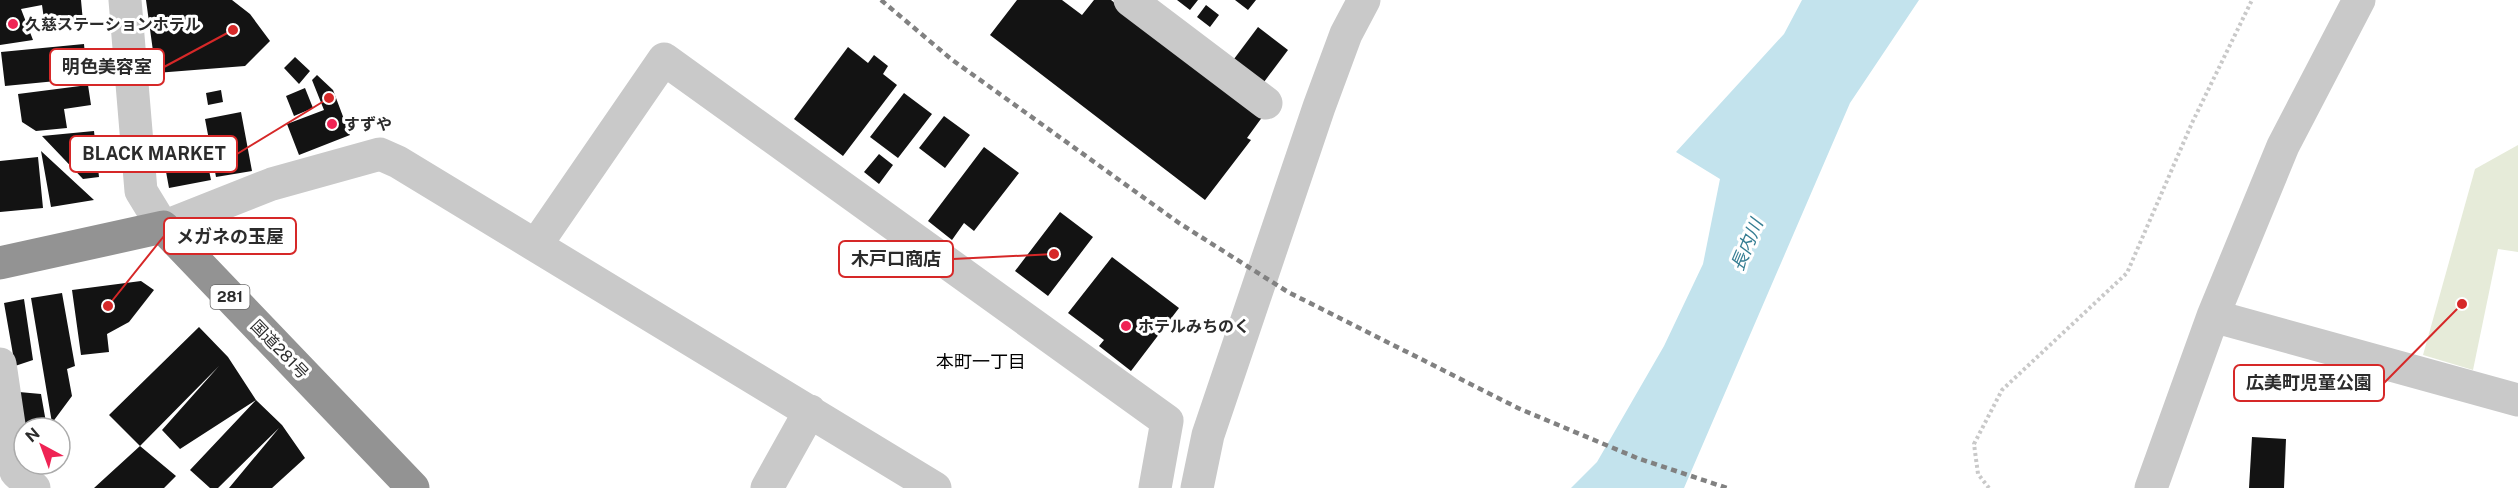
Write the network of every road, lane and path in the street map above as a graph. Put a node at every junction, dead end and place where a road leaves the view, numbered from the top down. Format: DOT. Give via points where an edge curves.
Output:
graph roads {
  1 [pos="125,0"];
  2 [pos="1130,0"];
  3 [pos="1364,0"];
  4 [pos="2252,0"];
  5 [pos="2359,0"];
  6 [pos="1266,103"];
  7 [pos="163,226"];
  8 [pos="536,245"];
  9 [pos="0,263"];
  10 [pos="2213,316"];
  11 [pos="0,364"];
  12 [pos="2518,400"];
  13 [pos="810,411"];
  14 [pos="16,482"];
  15 [pos="403,485"];
  16 [pos="767,488"];
  17 [pos="935,488"];
  18 [pos="1155,488"];
  19 [pos="1197,488"];
  20 [pos="1989,488"];
  21 [pos="2151,488"];
  1 -- 7 [label="street" via="141,191"];
  2 -- 6 [label="street"];
  3 -- 19 [label="street" via="1346,34 1319,107 1208,435"];
  4 -- 20 [label="path" via="2127,273 2002,390 1974,444 1978,474"];
  5 -- 10 [label="street" via="2283,146"];
  7 -- 8 [label="street" via="272,184 380,154"];
  7 -- 9 [label="highway"];
  7 -- 15 [label="highway, 国道281号 / 281"];
  8 -- 13 [label="street"];
  8 -- 18 [label="street" via="664,59 1167,421"];
  10 -- 12 [label="street"];
  10 -- 21 [label="street"];
  11 -- 14 [label="street"];
  13 -- 16 [label="street"];
  13 -- 17 [label="street"];
}
